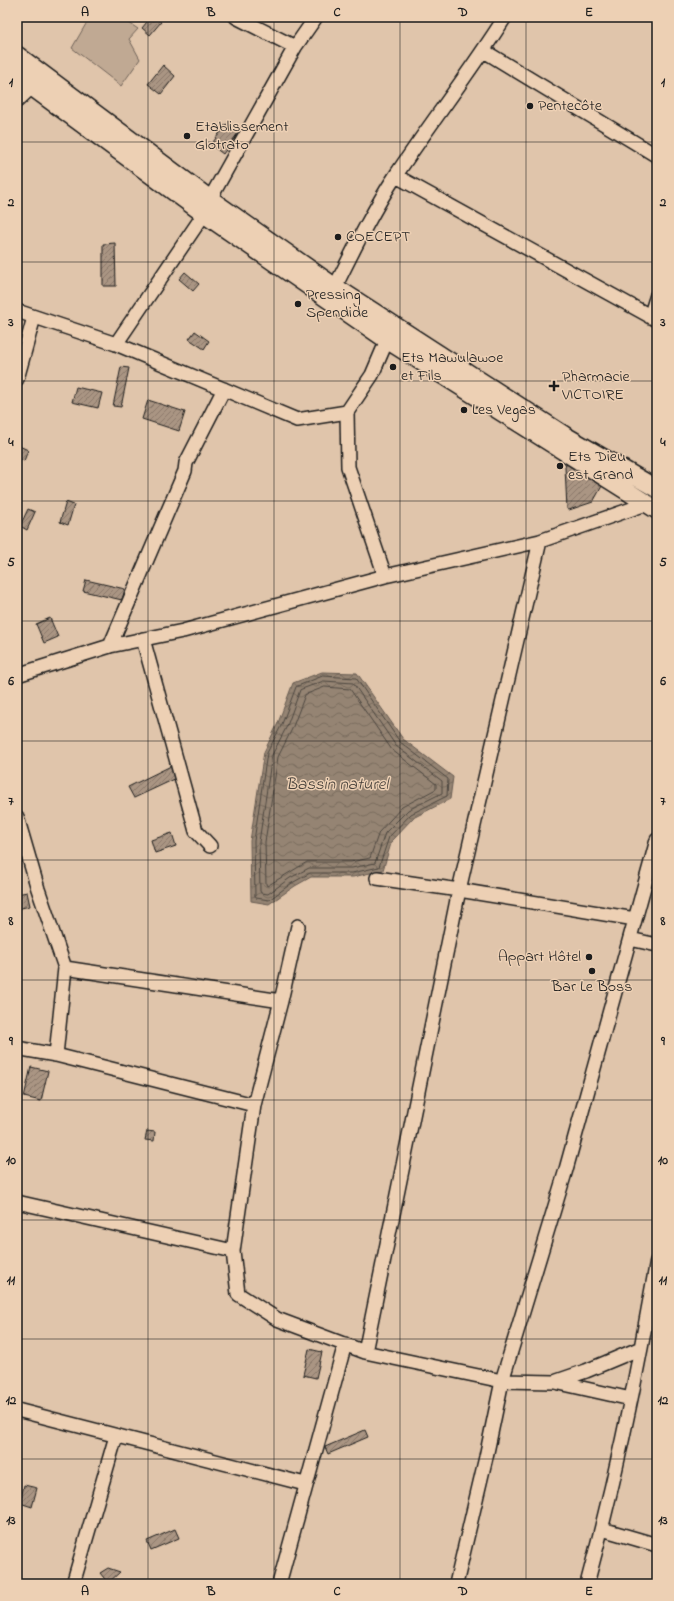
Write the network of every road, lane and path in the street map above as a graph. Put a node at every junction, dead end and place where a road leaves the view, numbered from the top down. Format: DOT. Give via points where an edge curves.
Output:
graph roads {
  1 [pos="236,17"];
  2 [pos="316,17"];
  3 [pos="505,17"];
  4 [pos="295,47"];
  5 [pos="484,51"];
  6 [pos="17,55"];
  7 [pos="17,76"];
  8 [pos="32,87"];
  9 [pos="17,101"];
  10 [pos="657,156"];
  11 [pos="396,176"];
  12 [pos="207,207"];
  13 [pos="335,287"];
  14 [pos="657,295"];
  15 [pos="17,311"];
  16 [pos="34,317"];
  17 [pos="653,319"];
  18 [pos="387,340"];
  19 [pos="116,344"];
  20 [pos="17,379"];
  21 [pos="224,389"];
  22 [pos="347,412"];
  23 [pos="657,489"];
  24 [pos="652,507"];
  25 [pos="540,541"];
  26 [pos="386,576"];
  27 [pos="143,639"];
  28 [pos="110,646"];
  29 [pos="17,675"];
  30 [pos="17,817"];
  31 [pos="657,840"];
  32 [pos="210,846"];
  33 [pos="377,878"];
  34 [pos="459,890"];
  35 [pos="636,919"];
  36 [pos="298,926"];
  37 [pos="630,939"];
  38 [pos="657,945"];
  39 [pos="64,968"];
  40 [pos="281,1001"];
  41 [pos="17,1050"];
  42 [pos="56,1055"];
  43 [pos="254,1105"];
  44 [pos="17,1202"];
  45 [pos="233,1251"];
  46 [pos="657,1261"];
  47 [pos="345,1344"];
  48 [pos="641,1348"];
  49 [pos="365,1352"];
  50 [pos="502,1381"];
  51 [pos="556,1382"];
  52 [pos="631,1399"];
  53 [pos="17,1410"];
  54 [pos="116,1436"];
  55 [pos="305,1484"];
  56 [pos="602,1529"];
  57 [pos="657,1545"];
  58 [pos="73,1584"];
  59 [pos="279,1584"];
  60 [pos="456,1584"];
  61 [pos="587,1584"];
  1 -- 4 [label="street"];
  2 -- 4 [label="street"];
  3 -- 5 [label="street"];
  4 -- 12 [label="street"];
  5 -- 10 [label="street"];
  5 -- 11 [label="street"];
  6 -- 12 [label="main road"];
  7 -- 8 [label="main road"];
  8 -- 9 [label="street"];
  8 -- 12 [label="main road"];
  11 -- 13 [label="street" via="360,237"];
  11 -- 17 [label="street"];
  12 -- 13 [label="main road"];
  12 -- 18 [label="main road"];
  12 -- 19 [label="street"];
  13 -- 23 [label="main road" via="564,435"];
  14 -- 17 [label="street"];
  15 -- 16 [label="street"];
  16 -- 19 [label="street"];
  16 -- 20 [label="street"];
  18 -- 22 [label="street" via="372,375"];
  18 -- 24 [label="main road"];
  19 -- 21 [label="street"];
  21 -- 22 [label="street" via="297,420"];
  21 -- 28 [label="street" via="186,463 185,471"];
  22 -- 26 [label="street" via="348,467"];
  24 -- 25 [label="street"];
  25 -- 26 [label="street"];
  25 -- 34 [label="street"];
  26 -- 27 [label="street" via="183,631"];
  27 -- 28 [label="street"];
  27 -- 32 [label="street" via="196,831"];
  28 -- 29 [label="street"];
  30 -- 39 [label="street"];
  31 -- 35 [label="street"];
  33 -- 34 [label="street"];
  34 -- 35 [label="street"];
  34 -- 49 [label="street"];
  35 -- 37 [label="street"];
  36 -- 40 [label="street"];
  37 -- 38 [label="street"];
  37 -- 50 [label="street" via="565,1173"];
  39 -- 40 [label="street"];
  39 -- 42 [label="street"];
  40 -- 43 [label="street"];
  41 -- 42 [label="street"];
  42 -- 43 [label="street"];
  43 -- 45 [label="street"];
  44 -- 45 [label="street"];
  45 -- 47 [label="street" via="238,1294 277,1319"];
  46 -- 48 [label="street"];
  47 -- 49 [label="street"];
  47 -- 55 [label="street"];
  48 -- 51 [label="street"];
  48 -- 52 [label="street"];
  49 -- 50 [label="street"];
  50 -- 51 [label="street"];
  50 -- 60 [label="street"];
  51 -- 52 [label="street"];
  52 -- 56 [label="street"];
  53 -- 54 [label="street"];
  54 -- 55 [label="street"];
  54 -- 58 [label="street"];
  55 -- 59 [label="street"];
  56 -- 57 [label="street"];
  56 -- 61 [label="street"];
}
